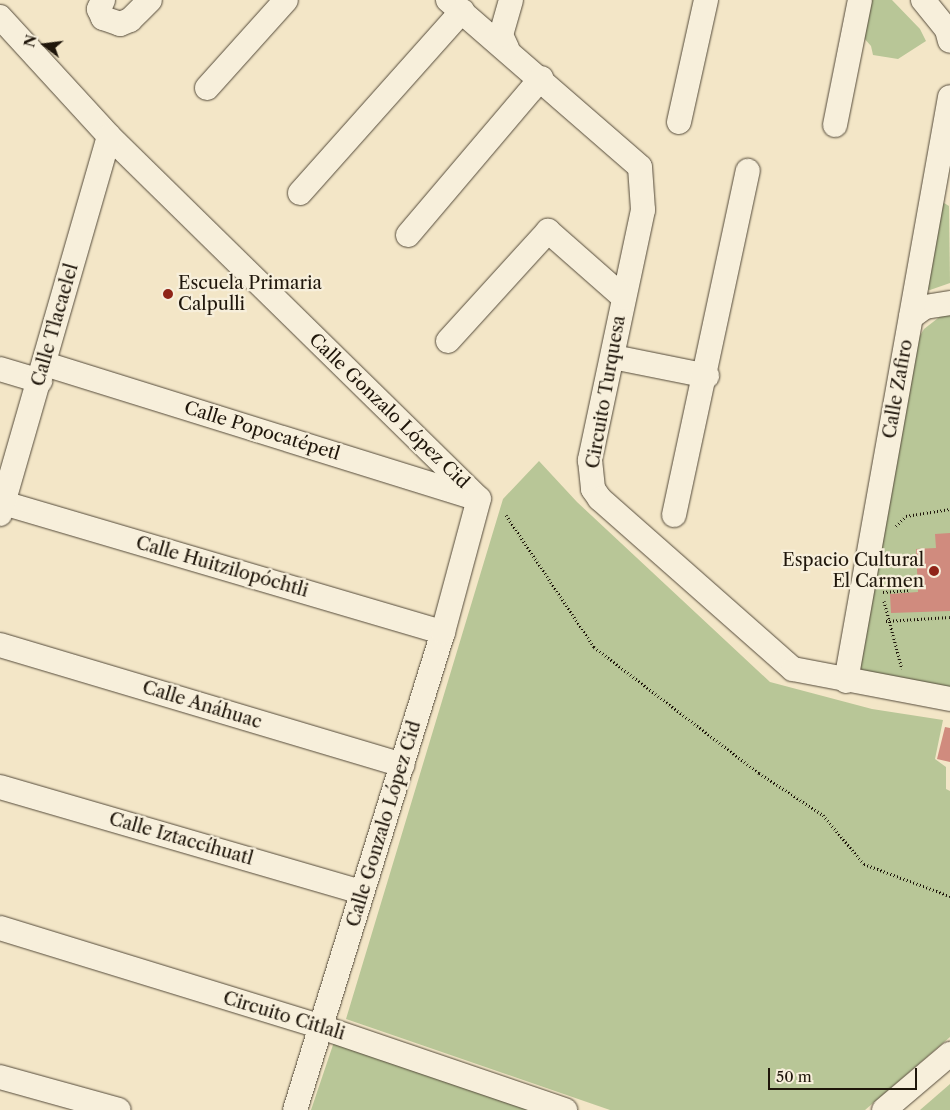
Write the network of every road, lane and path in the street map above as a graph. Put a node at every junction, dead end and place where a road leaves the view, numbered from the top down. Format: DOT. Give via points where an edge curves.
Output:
graph roads {
  1 [pos="103,0"];
  2 [pos="150,0"];
  3 [pos="286,0"];
  4 [pos="511,0"];
  5 [pos="706,0"];
  6 [pos="860,0"];
  7 [pos="923,0"];
  8 [pos="455,5"];
  9 [pos="0,17"];
  10 [pos="950,41"];
  11 [pos="507,48"];
  12 [pos="541,78"];
  13 [pos="208,88"];
  14 [pos="950,97"];
  15 [pos="679,122"];
  16 [pos="835,125"];
  17 [pos="109,136"];
  18 [pos="748,170"];
  19 [pos="300,193"];
  20 [pos="408,235"];
  21 [pos="623,297"];
  22 [pos="950,303"];
  23 [pos="911,318"];
  24 [pos="448,341"];
  25 [pos="613,357"];
  26 [pos="0,369"];
  27 [pos="42,372"];
  28 [pos="707,376"];
  29 [pos="479,499"];
  30 [pos="1,506"];
  31 [pos="950,509"];
  32 [pos="506,515"];
  33 [pos="674,516"];
  34 [pos="892,535"];
  35 [pos="882,586"];
  36 [pos="909,590"];
  37 [pos="883,592"];
  38 [pos="950,616"];
  39 [pos="886,621"];
  40 [pos="443,632"];
  41 [pos="0,645"];
  42 [pos="846,681"];
  43 [pos="921,694"];
  44 [pos="950,699"];
  45 [pos="404,765"];
  46 [pos="0,787"];
  47 [pos="362,892"];
  48 [pos="950,896"];
  49 [pos="0,928"];
  50 [pos="321,1026"];
  51 [pos="950,1054"];
  52 [pos="0,1077"];
  53 [pos="119,1110"];
  54 [pos="295,1110"];
  55 [pos="565,1110"];
  56 [pos="884,1110"];
  1 -- 2 [label="street" via="99,10 103,18 120,24 130,20"];
  3 -- 13 [label="street"];
  4 -- 11 [label="street" via="501,35"];
  5 -- 15 [label="street"];
  6 -- 16 [label="street"];
  7 -- 10 [label="street" via="947,30"];
  8 -- 11 [label="street, Circuito Turquesa"];
  8 -- 19 [label="street"];
  9 -- 17 [label="street, Calle Gonzalo López Cid"];
  11 -- 12 [label="street, Circuito Turquesa"];
  12 -- 20 [label="street"];
  12 -- 21 [label="street, Circuito Turquesa" via="640,167 642,210"];
  14 -- 23 [label="street, Calle Zafiro"];
  17 -- 27 [label="street, Calle Tlacaelel"];
  17 -- 29 [label="street, Calle Gonzalo López Cid"];
  18 -- 28 [label="street"];
  21 -- 24 [label="street" via="548,231"];
  21 -- 25 [label="street, Circuito Turquesa"];
  22 -- 23 [label="street" via="925,307"];
  23 -- 42 [label="street, Calle Zafiro"];
  25 -- 28 [label="street"];
  25 -- 42 [label="street, Circuito Turquesa" via="590,460 593,489 600,499 786,664"];
  26 -- 27 [label="street, Calle Popocatépetl"];
  27 -- 29 [label="street, Calle Popocatépetl"];
  27 -- 30 [label="street, Calle Tlacaelel"];
  28 -- 33 [label="street"];
  29 -- 40 [label="street, Calle Gonzalo López Cid"];
  30 -- 40 [label="street, Calle Huitzilopóchtli"];
  31 -- 34 [label="path" via="906,516"];
  32 -- 48 [label="path" via="594,647 759,773 823,815 864,864"];
  35 -- 37 [label="path"];
  36 -- 37 [label="path"];
  37 -- 39 [label="path"];
  38 -- 39 [label="path"];
  39 -- 43 [label="path" via="902,670"];
  40 -- 45 [label="street, Calle Gonzalo López Cid"];
  41 -- 45 [label="street, Calle Anáhuac"];
  42 -- 43 [label="street, Circuito Turquesa"];
  43 -- 44 [label="street, Circuito Turquesa"];
  45 -- 47 [label="street, Calle Gonzalo López Cid"];
  46 -- 47 [label="street, Calle Iztaccíhuatl"];
  47 -- 50 [label="street, Calle Gonzalo López Cid"];
  49 -- 50 [label="street, Circuito Citlali"];
  50 -- 54 [label="street, Calle Gonzalo López Cid"];
  50 -- 55 [label="street, Circuito Citlali"];
  51 -- 56 [label="street"];
  52 -- 53 [label="street"];
}
